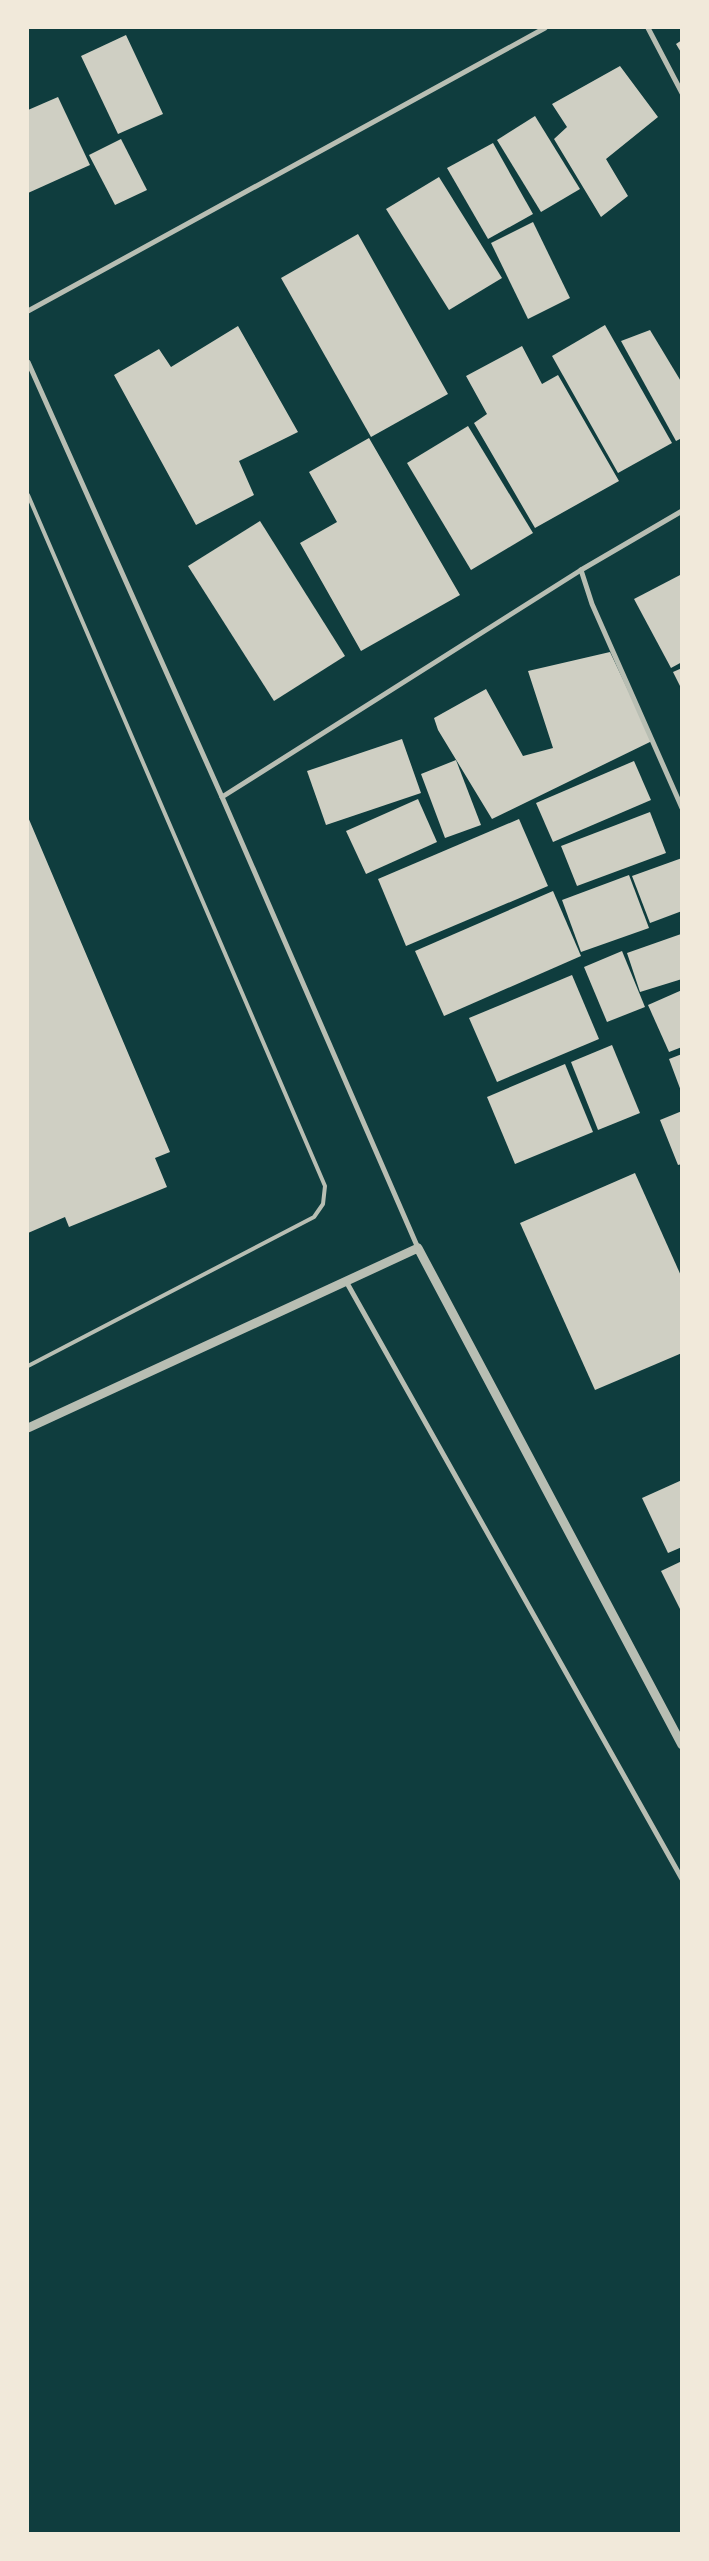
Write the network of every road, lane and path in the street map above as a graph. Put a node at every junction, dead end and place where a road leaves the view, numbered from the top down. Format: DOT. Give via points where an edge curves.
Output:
graph roads {
  1 [pos="545,28"];
  2 [pos="648,28"];
  3 [pos="682,93"];
  4 [pos="28,311"];
  5 [pos="28,362"];
  6 [pos="28,495"];
  7 [pos="682,511"];
  8 [pos="581,570"];
  9 [pos="222,797"];
  10 [pos="682,808"];
  11 [pos="418,1248"];
  12 [pos="347,1282"];
  13 [pos="28,1366"];
  14 [pos="28,1428"];
  15 [pos="682,1745"];
  16 [pos="682,1879"];
  1 -- 4 [label="street"];
  2 -- 3 [label="street"];
  5 -- 9 [label="street"];
  6 -- 13 [label="lane" via="325,1186 323,1204 314,1217"];
  7 -- 8 [label="street"];
  8 -- 9 [label="street"];
  8 -- 10 [label="street" via="592,604"];
  9 -- 11 [label="street"];
  11 -- 12 [label="street"];
  11 -- 15 [label="street"];
  12 -- 14 [label="street"];
  12 -- 16 [label="street"];
}
